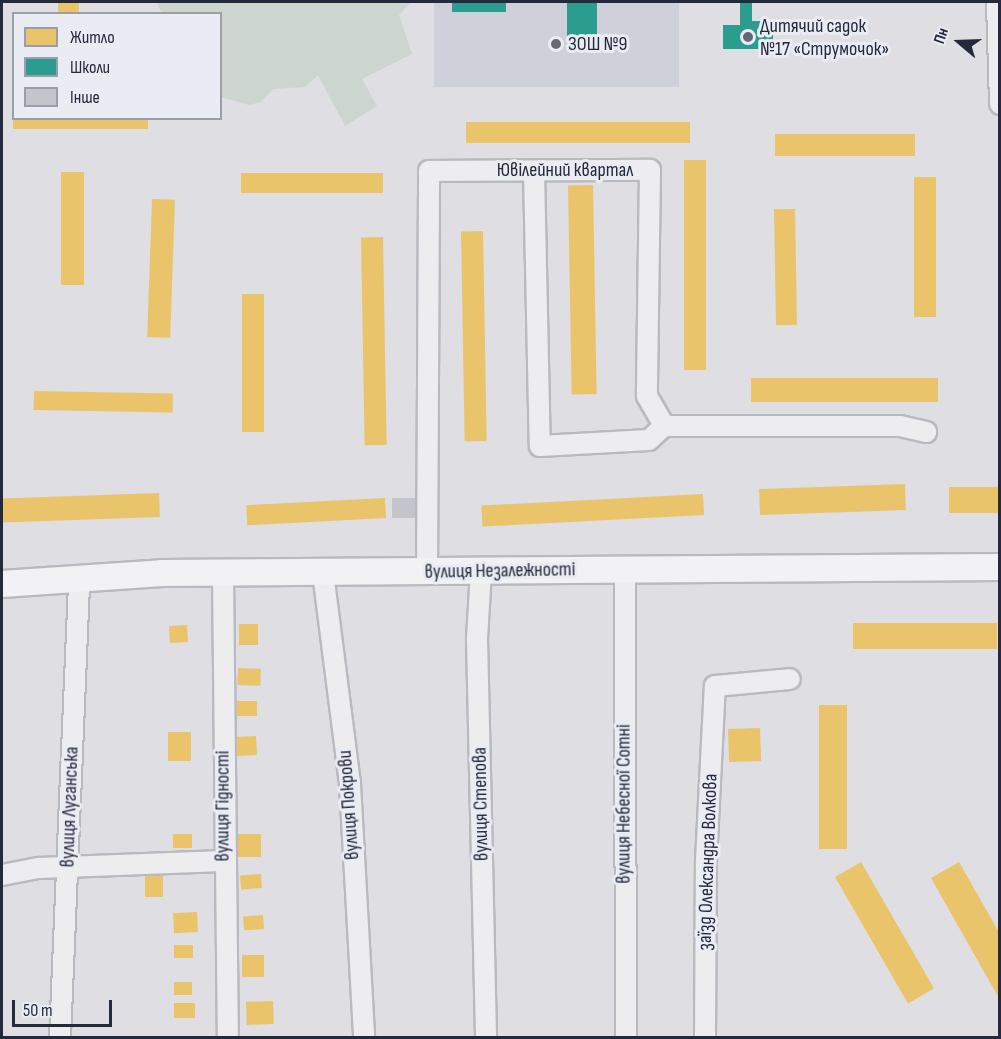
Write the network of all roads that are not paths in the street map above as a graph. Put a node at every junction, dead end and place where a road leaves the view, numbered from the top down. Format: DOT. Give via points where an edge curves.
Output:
graph roads {
  1 [pos="997,2"];
  2 [pos="999,104"];
  3 [pos="534,171"];
  4 [pos="664,426"];
  5 [pos="926,432"];
  6 [pos="999,567"];
  7 [pos="625,570"];
  8 [pos="427,572"];
  9 [pos="481,572"];
  10 [pos="323,573"];
  11 [pos="223,574"];
  12 [pos="79,576"];
  13 [pos="2,584"];
  14 [pos="790,679"];
  15 [pos="223,861"];
  16 [pos="67,870"];
  17 [pos="2,875"];
  18 [pos="60,1038"];
  19 [pos="228,1038"];
  20 [pos="364,1038"];
  21 [pos="486,1038"];
  22 [pos="626,1038"];
  23 [pos="705,1038"];
  1 -- 2 [label="street"];
  3 -- 4 [label="street, Ювілейний квартал" via="650,170 647,396"];
  3 -- 4 [label="street" via="540,446 649,441"];
  3 -- 8 [label="street, Ювілейний квартал" via="429,171"];
  4 -- 5 [label="street" via="900,426"];
  6 -- 7 [label="main road, вулиця Незалежності"];
  7 -- 9 [label="main road, вулиця Незалежності"];
  7 -- 22 [label="street, вулиця Небесної Сотні"];
  8 -- 9 [label="main road, вулиця Незалежності"];
  8 -- 10 [label="main road, вулиця Незалежності"];
  9 -- 21 [label="street, вулиця Степова" via="477,639"];
  10 -- 11 [label="main road, вулиця Незалежності"];
  10 -- 20 [label="street, вулиця Покрови" via="350,784"];
  11 -- 12 [label="main road, вулиця Незалежності"];
  11 -- 15 [label="street, вулиця Гідності"];
  12 -- 13 [label="main road, вулиця Незалежності"];
  12 -- 16 [label="street, вулиця Луганська"];
  14 -- 23 [label="street, заїзд Олександра Волкова" via="715,687 706,861"];
  15 -- 16 [label="street"];
  15 -- 19 [label="street, вулиця Гідності"];
  16 -- 17 [label="street"];
  16 -- 18 [label="street, вулиця Луганська"];
}
